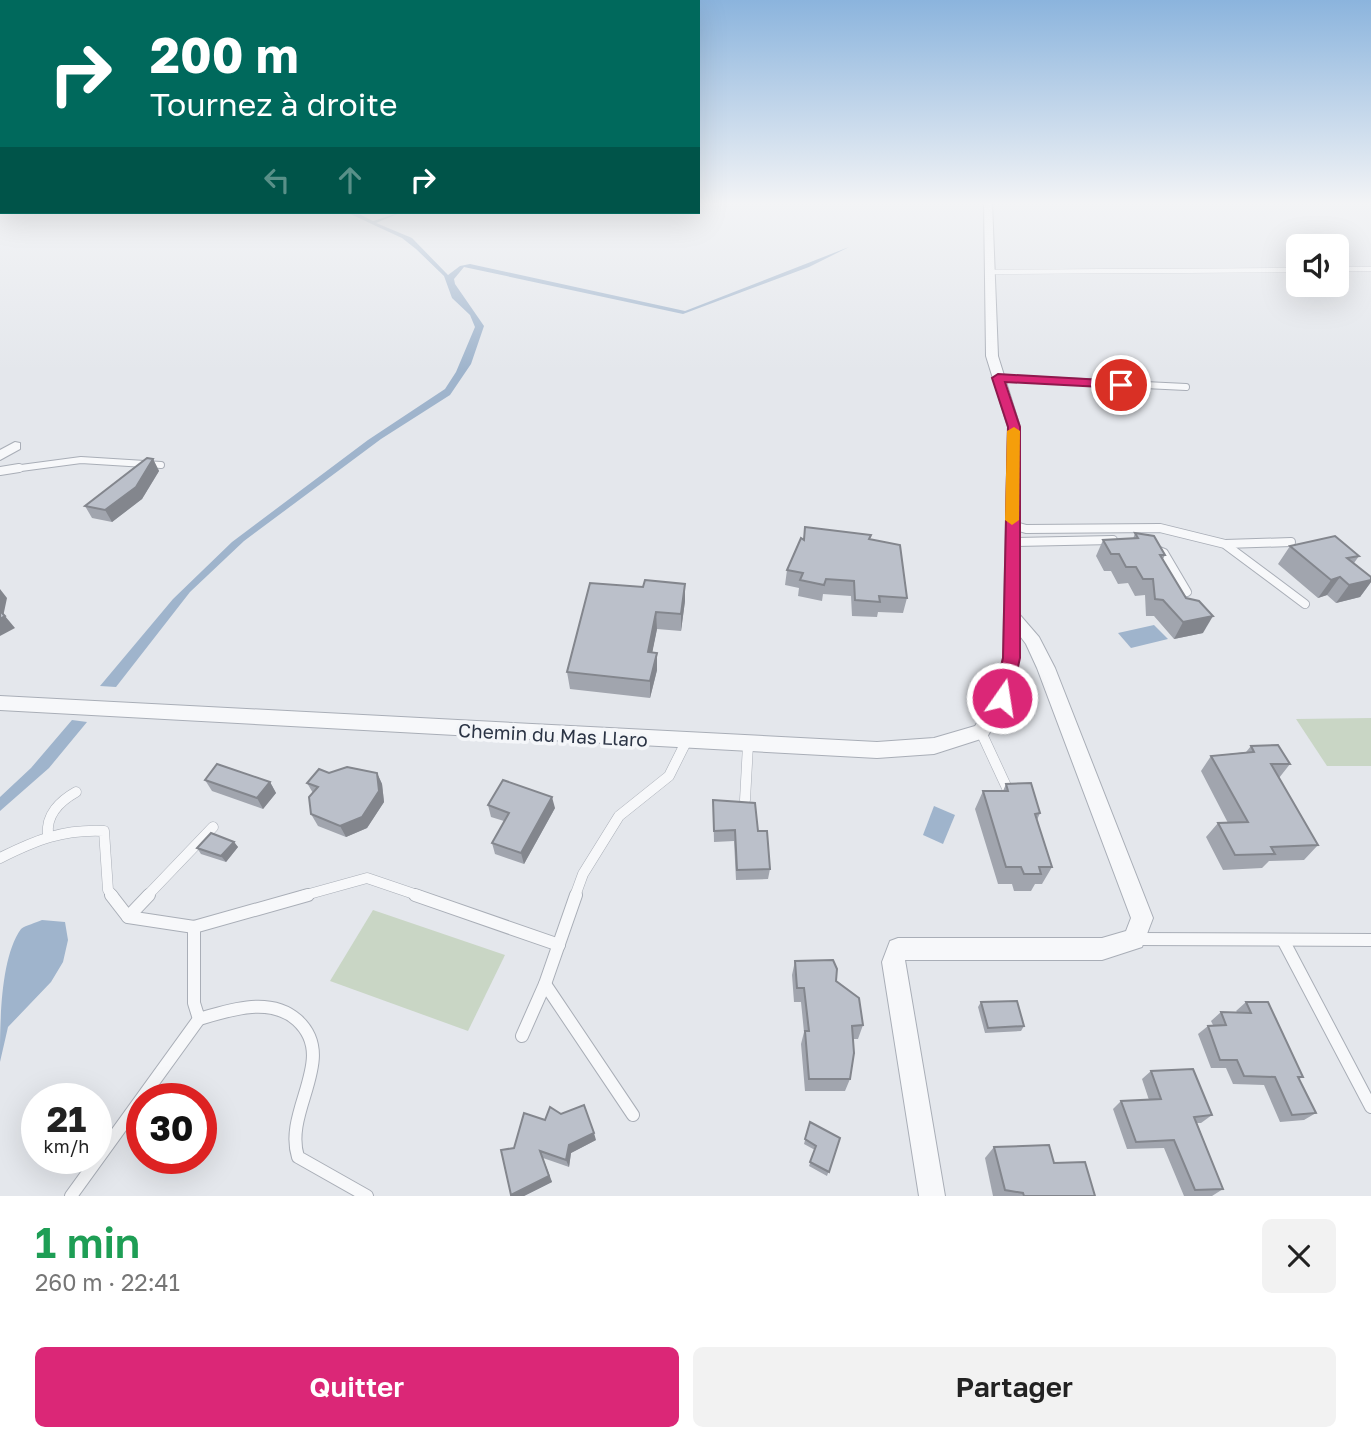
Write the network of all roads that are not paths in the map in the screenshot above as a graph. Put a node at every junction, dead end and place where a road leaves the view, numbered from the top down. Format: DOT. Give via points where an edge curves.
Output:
graph roads {
  1 [pos="990,258"];
  2 [pos="1349,269"];
  3 [pos="1371,269"];
  4 [pos="1286,270"];
  5 [pos="990,272"];
  6 [pos="998,378"];
  7 [pos="1186,387"];
  8 [pos="15,446"];
  9 [pos="0,456"];
  10 [pos="161,465"];
  11 [pos="0,471"];
  12 [pos="1011,534"];
  13 [pos="1121,540"];
  14 [pos="1291,542"];
  15 [pos="1225,544"];
  16 [pos="1154,549"];
  17 [pos="1187,592"];
  18 [pos="1305,604"];
  19 [pos="1010,615"];
  20 [pos="0,703"];
  21 [pos="981,732"];
  22 [pos="686,742"];
  23 [pos="748,745"];
  24 [pos="1007,788"];
  25 [pos="76,792"];
  26 [pos="745,800"];
  27 [pos="213,827"];
  28 [pos="48,834"];
  29 [pos="0,858"];
  30 [pos="128,917"];
  31 [pos="194,927"];
  32 [pos="1134,939"];
  33 [pos="1283,940"];
  34 [pos="1371,940"];
  35 [pos="559,945"];
  36 [pos="545,984"];
  37 [pos="199,1019"];
  38 [pos="522,1036"];
  39 [pos="1371,1107"];
  40 [pos="633,1115"];
  41 [pos="71,1196"];
  42 [pos="367,1196"];
  43 [pos="932,1196"];
  1 -- 5 [label="street"];
  2 -- 3 [label="lane"];
  4 -- 5 [label="lane"];
  5 -- 6 [label="street" via="992,356"];
  6 -- 7 [label="lane"];
  6 -- 12 [label="street" via="1014,427"];
  8 -- 9 [label="street"];
  10 -- 11 [label="lane" via="81,460"];
  12 -- 13 [label="lane"];
  12 -- 15 [label="lane" via="1026,529 1160,528"];
  12 -- 19 [label="street"];
  14 -- 15 [label="lane"];
  15 -- 18 [label="lane"];
  16 -- 17 [label="lane" via="1164,553"];
  19 -- 21 [label="street" via="1011,658 1002,698"];
  19 -- 32 [label="street" via="1033,641 1046,668 1133,893 1142,918"];
  20 -- 22 [label="street, Chemin du Mas Llaro"];
  21 -- 23 [label="street, Chemin du Mas Llaro" via="933,746 877,750"];
  21 -- 24 [label="lane"];
  22 -- 23 [label="street, Chemin du Mas Llaro"];
  22 -- 35 [label="lane" via="669,776 619,816 583,874"];
  23 -- 26 [label="lane"];
  25 -- 28 [label="lane" via="62,800 47,823"];
  27 -- 30 [label="lane"];
  28 -- 29 [label="lane"];
  28 -- 30 [label="lane" via="69,828 104,831 108,890"];
  30 -- 31 [label="lane"];
  31 -- 35 [label="lane" via="367,878"];
  31 -- 37 [label="lane" via="194,1003"];
  32 -- 33 [label="lane"];
  32 -- 43 [label="street" via="1102,949 898,949 893,962"];
  33 -- 34 [label="lane"];
  33 -- 39 [label="lane"];
  35 -- 36 [label="lane"];
  36 -- 38 [label="lane"];
  36 -- 40 [label="lane"];
  37 -- 41 [label="lane"];
  37 -- 42 [label="lane" via="242,1007 281,1009 308,1027 316,1048 292,1138 298,1157"];
}
